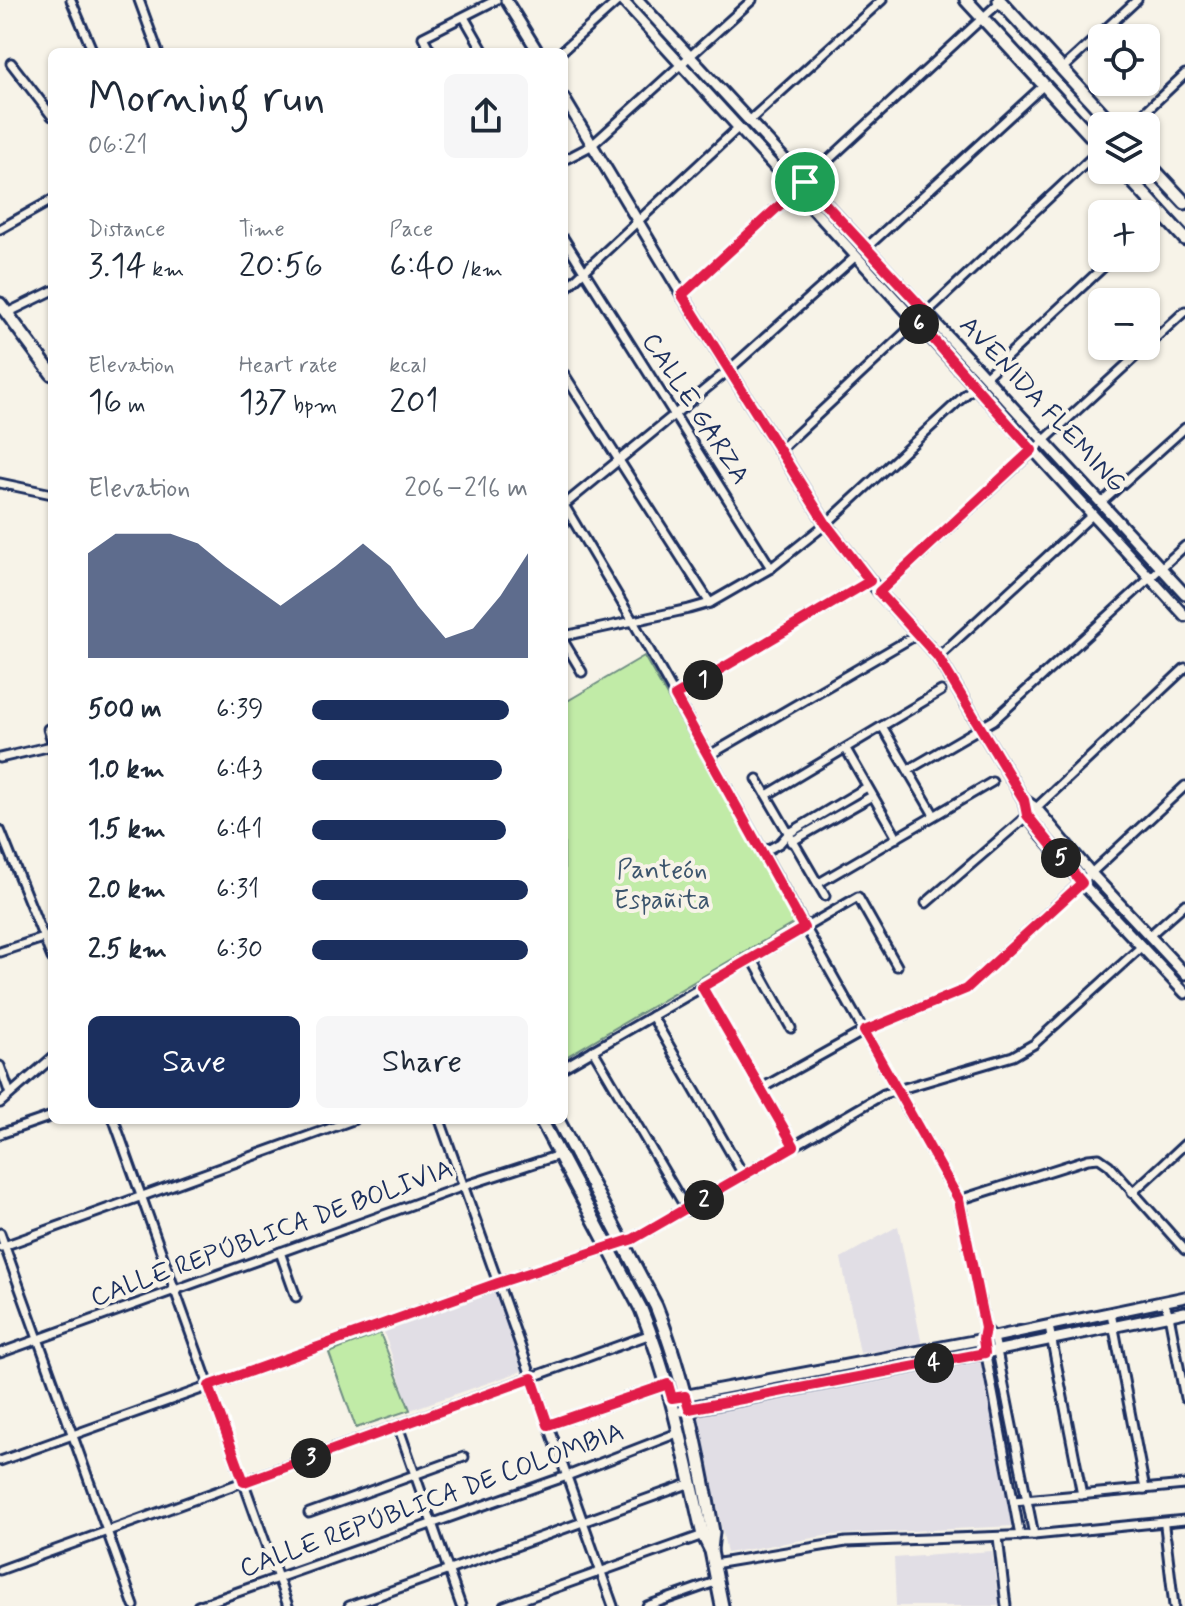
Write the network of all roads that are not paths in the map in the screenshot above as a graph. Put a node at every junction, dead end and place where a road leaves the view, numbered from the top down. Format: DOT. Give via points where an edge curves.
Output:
graph roads {
  1 [pos="71,0"];
  2 [pos="139,0"];
  3 [pos="496,0"];
  4 [pos="506,0"];
  5 [pos="620,0"];
  6 [pos="638,0"];
  7 [pos="752,0"];
  8 [pos="882,0"];
  9 [pos="966,0"];
  10 [pos="1137,0"];
  11 [pos="1001,1"];
  12 [pos="464,17"];
  13 [pos="983,18"];
  14 [pos="91,48"];
  15 [pos="157,48"];
  16 [pos="429,48"];
  17 [pos="482,48"];
  18 [pos="536,48"];
  19 [pos="566,48"];
  20 [pos="690,56"];
  21 [pos="11,63"];
  22 [pos="681,65"];
  23 [pos="1062,69"];
  24 [pos="1185,74"];
  25 [pos="1044,85"];
  26 [pos="568,105"];
  27 [pos="48,111"];
  28 [pos="1101,112"];
  29 [pos="1145,112"];
  30 [pos="749,121"];
  31 [pos="738,128"];
  32 [pos="1088,133"];
  33 [pos="591,146"];
  34 [pos="568,158"];
  35 [pos="1088,161"];
  36 [pos="1160,175"];
  37 [pos="805,182"];
  38 [pos="1135,184"];
  39 [pos="795,191"];
  40 [pos="1183,198"];
  41 [pos="48,202"];
  42 [pos="1162,213"];
  43 [pos="638,221"];
  44 [pos="0,229"];
  45 [pos="1185,239"];
  46 [pos="568,246"];
  47 [pos="866,248"];
  48 [pos="856,256"];
  49 [pos="584,272"];
  50 [pos="1098,272"];
  51 [pos="568,286"];
  52 [pos="48,292"];
  53 [pos="682,295"];
  54 [pos="4,308"];
  55 [pos="1185,311"];
  56 [pos="927,313"];
  57 [pos="917,321"];
  58 [pos="48,366"];
  59 [pos="730,369"];
  60 [pos="985,377"];
  61 [pos="568,380"];
  62 [pos="976,385"];
  63 [pos="674,415"];
  64 [pos="1185,428"];
  65 [pos="1043,440"];
  66 [pos="780,450"];
  67 [pos="1032,450"];
  68 [pos="618,460"];
  69 [pos="0,483"];
  70 [pos="48,493"];
  71 [pos="568,502"];
  72 [pos="1101,503"];
  73 [pos="568,512"];
  74 [pos="1091,516"];
  75 [pos="826,524"];
  76 [pos="1185,546"];
  77 [pos="771,568"];
  78 [pos="1161,568"];
  79 [pos="1150,578"];
  80 [pos="870,581"];
  81 [pos="879,592"];
  82 [pos="1185,594"];
  83 [pos="710,603"];
  84 [pos="1185,616"];
  85 [pos="634,623"];
  86 [pos="918,634"];
  87 [pos="568,635"];
  88 [pos="568,649"];
  89 [pos="938,657"];
  90 [pos="1185,668"];
  91 [pos="582,672"];
  92 [pos="941,691"];
  93 [pos="675,696"];
  94 [pos="882,726"];
  95 [pos="981,730"];
  96 [pos="48,745"];
  97 [pos="846,749"];
  98 [pos="708,756"];
  99 [pos="0,758"];
  100 [pos="908,770"];
  101 [pos="757,779"];
  102 [pos="992,782"];
  103 [pos="1185,786"];
  104 [pos="867,787"];
  105 [pos="767,795"];
  106 [pos="872,796"];
  107 [pos="1032,811"];
  108 [pos="934,815"];
  109 [pos="0,830"];
  110 [pos="788,834"];
  111 [pos="897,838"];
  112 [pos="793,842"];
  113 [pos="780,843"];
  114 [pos="762,853"];
  115 [pos="1091,873"];
  116 [pos="819,883"];
  117 [pos="1082,883"];
  118 [pos="825,896"];
  119 [pos="926,903"];
  120 [pos="1185,904"];
  121 [pos="804,928"];
  122 [pos="48,936"];
  123 [pos="1149,936"];
  124 [pos="1141,947"];
  125 [pos="0,952"];
  126 [pos="752,958"];
  127 [pos="897,966"];
  128 [pos="1185,974"];
  129 [pos="702,987"];
  130 [pos="1185,993"];
  131 [pos="652,1016"];
  132 [pos="791,1028"];
  133 [pos="864,1031"];
  134 [pos="593,1050"];
  135 [pos="48,1061"];
  136 [pos="568,1065"];
  137 [pos="0,1066"];
  138 [pos="762,1088"];
  139 [pos="898,1089"];
  140 [pos="10,1094"];
  141 [pos="0,1103"];
  142 [pos="48,1117"];
  143 [pos="115,1124"];
  144 [pos="342,1124"];
  145 [pos="441,1124"];
  146 [pos="543,1124"];
  147 [pos="560,1124"];
  148 [pos="0,1134"];
  149 [pos="1185,1144"];
  150 [pos="794,1146"];
  151 [pos="559,1155"];
  152 [pos="744,1176"];
  153 [pos="464,1186"];
  154 [pos="1132,1193"];
  155 [pos="141,1196"];
  156 [pos="959,1200"];
  157 [pos="687,1210"];
  158 [pos="0,1233"];
  159 [pos="622,1242"];
  160 [pos="2,1246"];
  161 [pos="608,1246"];
  162 [pos="1185,1250"];
  163 [pos="280,1252"];
  164 [pos="498,1283"];
  165 [pos="175,1290"];
  166 [pos="296,1297"];
  167 [pos="1185,1297"];
  168 [pos="1164,1302"];
  169 [pos="1185,1312"];
  170 [pos="1111,1313"];
  171 [pos="1169,1315"];
  172 [pos="1049,1326"];
  173 [pos="1114,1327"];
  174 [pos="985,1328"];
  175 [pos="651,1334"];
  176 [pos="994,1337"];
  177 [pos="38,1339"];
  178 [pos="983,1339"];
  179 [pos="1051,1340"];
  180 [pos="997,1351"];
  181 [pos="0,1353"];
  182 [pos="985,1353"];
  183 [pos="900,1355"];
  184 [pos="903,1369"];
  185 [pos="532,1378"];
  186 [pos="668,1384"];
  187 [pos="209,1386"];
  188 [pos="685,1396"];
  189 [pos="672,1398"];
  190 [pos="1185,1398"];
  191 [pos="689,1409"];
  192 [pos="675,1412"];
  193 [pos="548,1425"];
  194 [pos="398,1426"];
  195 [pos="680,1432"];
  196 [pos="73,1435"];
  197 [pos="464,1457"];
  198 [pos="0,1461"];
  199 [pos="415,1475"];
  200 [pos="567,1476"];
  201 [pos="244,1482"];
  202 [pos="691,1483"];
  203 [pos="1185,1485"];
  204 [pos="1145,1489"];
  205 [pos="1082,1495"];
  206 [pos="1028,1499"];
  207 [pos="1014,1501"];
  208 [pos="309,1513"];
  209 [pos="1185,1520"];
  210 [pos="1164,1522"];
  211 [pos="432,1523"];
  212 [pos="583,1523"];
  213 [pos="107,1531"];
  214 [pos="708,1534"];
  215 [pos="1034,1535"];
  216 [pos="1020,1536"];
  217 [pos="998,1537"];
  218 [pos="1166,1539"];
  219 [pos="714,1564"];
  220 [pos="0,1570"];
  221 [pos="449,1570"];
  222 [pos="601,1572"];
  223 [pos="278,1578"];
  224 [pos="718,1581"];
  225 [pos="134,1606"];
  226 [pos="198,1606"];
  227 [pos="288,1606"];
  228 [pos="349,1606"];
  229 [pos="461,1606"];
  230 [pos="504,1606"];
  231 [pos="613,1606"];
  232 [pos="647,1606"];
  233 [pos="722,1606"];
  234 [pos="1006,1606"];
  235 [pos="1174,1606"];
  1 -- 14 [label="street"];
  2 -- 15 [label="street"];
  3 -- 12 [label="street"];
  4 -- 18 [label="street"];
  5 -- 19 [label="street"];
  5 -- 22 [label="street, AVENIDA FLEMING"];
  6 -- 20 [label="street, AVENIDA FLEMING"];
  7 -- 20 [label="street"];
  8 -- 30 [label="street"];
  9 -- 13 [label="main road"];
  10 -- 23 [label="street"];
  11 -- 13 [label="street"];
  11 -- 23 [label="main road"];
  12 -- 16 [label="street" via="423,37"];
  12 -- 17 [label="street"];
  13 -- 25 [label="main road"];
  13 -- 37 [label="street"];
  20 -- 22 [label="street"];
  20 -- 30 [label="street, AVENIDA FLEMING"];
  21 -- 27 [label="street"];
  22 -- 31 [label="street, AVENIDA FLEMING"];
  22 -- 33 [label="street"];
  23 -- 28 [label="main road"];
  24 -- 29 [label="street"];
  25 -- 32 [label="main road"];
  25 -- 47 [label="street"];
  26 -- 33 [label="street"];
  30 -- 37 [label="street, AVENIDA FLEMING"];
  31 -- 39 [label="street, AVENIDA FLEMING"];
  31 -- 43 [label="street"];
  33 -- 34 [label="street"];
  33 -- 43 [label="street"];
  35 -- 56 [label="street"];
  36 -- 40 [label="main road"];
  37 -- 39 [label="street"];
  37 -- 47 [label="street, AVENIDA FLEMING"];
  38 -- 42 [label="main road"];
  39 -- 48 [label="street, AVENIDA FLEMING"];
  39 -- 53 [label="street"];
  41 -- 44 [label="street"];
  42 -- 45 [label="main road"];
  43 -- 49 [label="street"];
  43 -- 53 [label="street"];
  46 -- 49 [label="street, CALLE GARZA"];
  47 -- 56 [label="street, AVENIDA FLEMING"];
  48 -- 57 [label="street, AVENIDA FLEMING"];
  48 -- 59 [label="street"];
  49 -- 51 [label="street"];
  49 -- 63 [label="street, CALLE GARZA"];
  50 -- 60 [label="street"];
  52 -- 54 [label="street"];
  53 -- 59 [label="street"];
  54 -- 58 [label="main road"];
  55 -- 65 [label="street"];
  56 -- 57 [label="street"];
  56 -- 60 [label="street, AVENIDA FLEMING"];
  57 -- 62 [label="street, AVENIDA FLEMING"];
  57 -- 66 [label="street"];
  59 -- 63 [label="street"];
  59 -- 66 [label="street"];
  60 -- 65 [label="street, AVENIDA FLEMING"];
  61 -- 68 [label="street"];
  62 -- 67 [label="street, AVENIDA FLEMING"];
  62 -- 75 [label="street"];
  63 -- 68 [label="street"];
  63 -- 77 [label="street, CALLE GARZA"];
  64 -- 72 [label="street"];
  65 -- 67 [label="street"];
  65 -- 72 [label="street, AVENIDA FLEMING"];
  66 -- 75 [label="street"];
  67 -- 74 [label="street, AVENIDA FLEMING"];
  67 -- 81 [label="street"];
  68 -- 71 [label="street"];
  68 -- 83 [label="street"];
  69 -- 70 [label="street"];
  72 -- 78 [label="street, AVENIDA FLEMING"];
  73 -- 85 [label="street"];
  74 -- 79 [label="street, AVENIDA FLEMING"];
  74 -- 89 [label="street"];
  75 -- 77 [label="street"];
  75 -- 80 [label="street"];
  76 -- 78 [label="street"];
  77 -- 83 [label="street"];
  78 -- 79 [label="street"];
  78 -- 82 [label="street, AVENIDA FLEMING"];
  79 -- 84 [label="street, AVENIDA FLEMING"];
  79 -- 95 [label="street"];
  80 -- 81 [label="street"];
  80 -- 93 [label="street"];
  81 -- 86 [label="street"];
  83 -- 85 [label="street"];
  85 -- 87 [label="street"];
  85 -- 93 [label="street"];
  86 -- 89 [label="street"];
  86 -- 98 [label="street"];
  88 -- 91 [label="street"];
  89 -- 95 [label="street"];
  90 -- 107 [label="street"];
  92 -- 94 [label="street"];
  93 -- 98 [label="street"];
  94 -- 97 [label="street"];
  94 -- 100 [label="street"];
  95 -- 100 [label="street"];
  95 -- 107 [label="street"];
  96 -- 99 [label="street"];
  97 -- 104 [label="street"];
  97 -- 105 [label="street"];
  98 -- 114 [label="street"];
  100 -- 108 [label="street"];
  101 -- 105 [label="street"];
  102 -- 108 [label="street"];
  103 -- 115 [label="street"];
  104 -- 106 [label="street"];
  104 -- 110 [label="street"];
  105 -- 110 [label="street"];
  106 -- 111 [label="street"];
  106 -- 112 [label="street"];
  107 -- 115 [label="street"];
  107 -- 117 [label="street"];
  107 -- 119 [label="street"];
  108 -- 111 [label="street"];
  109 -- 122 [label="street"];
  110 -- 112 [label="street"];
  110 -- 113 [label="street"];
  111 -- 116 [label="street"];
  112 -- 113 [label="street"];
  112 -- 116 [label="street"];
  113 -- 114 [label="street"];
  114 -- 121 [label="street"];
  115 -- 117 [label="street"];
  115 -- 123 [label="street"];
  116 -- 118 [label="street"];
  117 -- 124 [label="street"];
  117 -- 133 [label="street" via="966,989"];
  120 -- 123 [label="street"];
  121 -- 126 [label="street"];
  121 -- 127 [label="street" via="858,897"];
  121 -- 133 [label="street"];
  122 -- 125 [label="street"];
  123 -- 128 [label="street"];
  124 -- 130 [label="street"];
  124 -- 139 [label="street" via="1034,1044 1013,1056"];
  126 -- 129 [label="street"];
  126 -- 132 [label="street"];
  129 -- 131 [label="street"];
  129 -- 138 [label="street"];
  131 -- 134 [label="street"];
  131 -- 152 [label="street"];
  133 -- 138 [label="street"];
  133 -- 139 [label="street"];
  134 -- 136 [label="street"];
  134 -- 157 [label="street"];
  135 -- 140 [label="street"];
  137 -- 140 [label="street"];
  138 -- 150 [label="street"];
  139 -- 150 [label="street"];
  139 -- 156 [label="street"];
  140 -- 141 [label="street"];
  142 -- 148 [label="street"];
  143 -- 155 [label="street"];
  144 -- 155 [label="street"];
  145 -- 153 [label="street"];
  146 -- 151 [label="main road"];
  147 -- 159 [label="main road"];
  149 -- 154 [label="street"];
  150 -- 152 [label="street"];
  151 -- 153 [label="street, CALLE REPÚBLICA DE BOLIVIA"];
  151 -- 161 [label="main road"];
  152 -- 157 [label="street"];
  153 -- 163 [label="street, CALLE REPÚBLICA DE BOLIVIA"];
  153 -- 164 [label="street"];
  154 -- 156 [label="street" via="1099,1158"];
  154 -- 162 [label="street"];
  155 -- 160 [label="street"];
  155 -- 165 [label="street"];
  156 -- 174 [label="street"];
  157 -- 159 [label="street"];
  158 -- 160 [label="street"];
  159 -- 161 [label="street"];
  159 -- 188 [label="main road" via="656,1306"];
  160 -- 177 [label="street"];
  161 -- 164 [label="street"];
  161 -- 175 [label="main road"];
  163 -- 165 [label="street, CALLE REPÚBLICA DE BOLIVIA"];
  163 -- 166 [label="street"];
  164 -- 185 [label="street"];
  164 -- 187 [label="street"];
  165 -- 177 [label="street, CALLE REPÚBLICA DE BOLIVIA"];
  165 -- 187 [label="street"];
  167 -- 168 [label="street"];
  168 -- 170 [label="street"];
  168 -- 171 [label="street"];
  169 -- 171 [label="street"];
  170 -- 172 [label="street"];
  170 -- 173 [label="street"];
  171 -- 173 [label="street"];
  171 -- 190 [label="street"];
  172 -- 176 [label="street"];
  172 -- 179 [label="street"];
  173 -- 179 [label="street"];
  173 -- 204 [label="street"];
  174 -- 176 [label="street"];
  174 -- 178 [label="street"];
  175 -- 185 [label="street"];
  175 -- 186 [label="main road"];
  176 -- 178 [label="street"];
  176 -- 180 [label="street"];
  177 -- 181 [label="street, CALLE REPÚBLICA DE BOLIVIA"];
  177 -- 196 [label="street"];
  178 -- 182 [label="street"];
  178 -- 183 [label="street"];
  179 -- 180 [label="street"];
  179 -- 205 [label="street"];
  180 -- 182 [label="street"];
  180 -- 206 [label="street"];
  182 -- 184 [label="street"];
  182 -- 207 [label="street"];
  183 -- 184 [label="street"];
  183 -- 188 [label="street"];
  184 -- 191 [label="street"];
  185 -- 193 [label="street"];
  185 -- 194 [label="street"];
  186 -- 189 [label="main road"];
  186 -- 193 [label="street"];
  187 -- 196 [label="street"];
  187 -- 201 [label="street"];
  188 -- 189 [label="street"];
  188 -- 191 [label="main road"];
  189 -- 192 [label="main road"];
  191 -- 192 [label="street"];
  191 -- 214 [label="main road"];
  192 -- 195 [label="main road"];
  193 -- 200 [label="street"];
  194 -- 199 [label="street"];
  194 -- 201 [label="street"];
  195 -- 200 [label="street, CALLE REPÚBLICA DE COLOMBIA"];
  195 -- 202 [label="main road"];
  196 -- 198 [label="street"];
  196 -- 213 [label="street"];
  197 -- 199 [label="street"];
  199 -- 208 [label="street"];
  199 -- 211 [label="street"];
  200 -- 211 [label="street, CALLE REPÚBLICA DE COLOMBIA"];
  200 -- 212 [label="street"];
  201 -- 213 [label="street"];
  201 -- 223 [label="street"];
  202 -- 212 [label="street"];
  202 -- 214 [label="main road"];
  203 -- 204 [label="street"];
  204 -- 205 [label="street"];
  205 -- 206 [label="street"];
  206 -- 207 [label="street"];
  206 -- 215 [label="street"];
  207 -- 216 [label="street"];
  209 -- 210 [label="street"];
  210 -- 215 [label="street"];
  210 -- 218 [label="street"];
  211 -- 221 [label="street"];
  211 -- 223 [label="street, CALLE REPÚBLICA DE COLOMBIA"];
  212 -- 221 [label="street"];
  212 -- 222 [label="street"];
  213 -- 220 [label="street"];
  213 -- 225 [label="street"];
  214 -- 219 [label="main road"];
  214 -- 222 [label="street"];
  215 -- 216 [label="street"];
  216 -- 217 [label="street"];
  217 -- 219 [label="street" via="846,1542"];
  217 -- 234 [label="street"];
  218 -- 235 [label="street"];
  219 -- 224 [label="main road"];
  221 -- 228 [label="street"];
  221 -- 229 [label="street"];
  222 -- 230 [label="street"];
  222 -- 231 [label="street"];
  223 -- 226 [label="street, CALLE REPÚBLICA DE COLOMBIA"];
  223 -- 227 [label="street"];
  224 -- 232 [label="street"];
  224 -- 233 [label="main road"];
}
